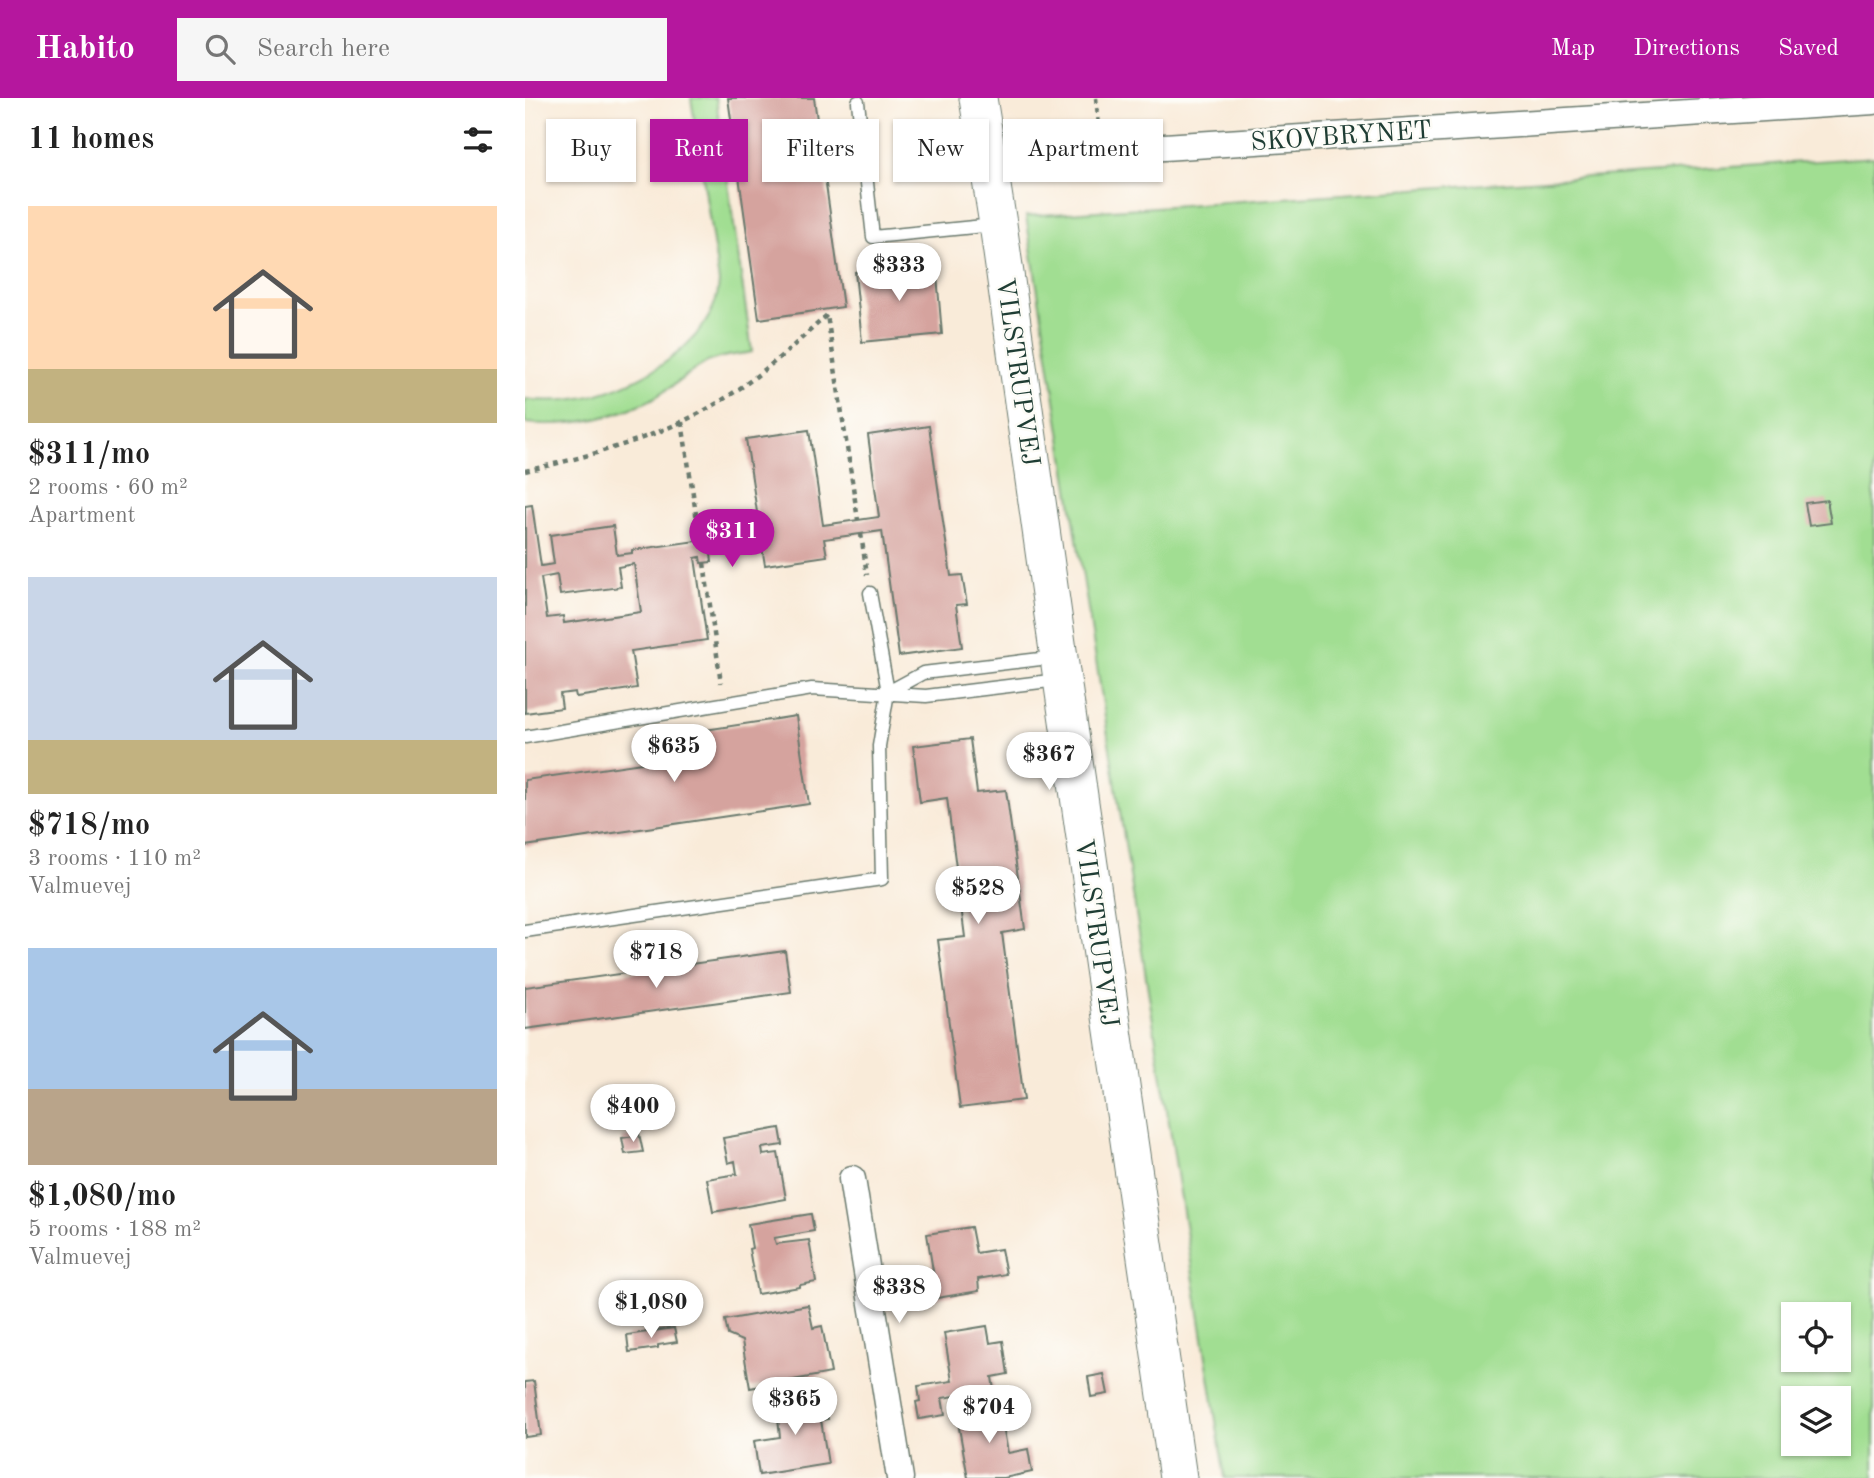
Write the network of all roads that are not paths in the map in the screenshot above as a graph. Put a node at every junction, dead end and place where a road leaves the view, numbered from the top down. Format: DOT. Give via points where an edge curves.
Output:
graph roads {
  1 [pos="978,98"];
  2 [pos="1874,101"];
  3 [pos="858,102"];
  4 [pos="1163,147"];
  5 [pos="998,224"];
  6 [pos="870,593"];
  7 [pos="1060,668"];
  8 [pos="888,692"];
  9 [pos="525,737"];
  10 [pos="525,932"];
  11 [pos="852,1179"];
  12 [pos="900,1478"];
  13 [pos="1178,1478"];
  1 -- 5 [label="street, VILSTRUPVEJ"];
  2 -- 4 [label="street, SKOVBRYNET"];
  3 -- 5 [label="lane" via="873,237"];
  5 -- 7 [label="street, VILSTRUPVEJ"];
  6 -- 8 [label="lane"];
  7 -- 8 [label="lane" via="926,696"];
  7 -- 8 [label="lane" via="923,674"];
  7 -- 13 [label="street, VILSTRUPVEJ"];
  8 -- 9 [label="lane" via="812,689"];
  8 -- 10 [label="lane" via="879,746 882,879"];
  11 -- 12 [label="street"];
}
